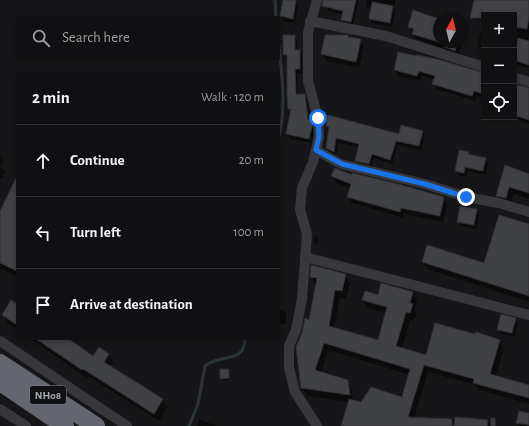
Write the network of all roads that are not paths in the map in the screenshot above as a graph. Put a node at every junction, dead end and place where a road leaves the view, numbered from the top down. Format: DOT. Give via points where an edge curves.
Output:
graph roads {
  1 [pos="317,0"];
  2 [pos="310,21"];
  3 [pos="481,67"];
  4 [pos="517,78"];
  5 [pos="529,82"];
  6 [pos="316,150"];
  7 [pos="529,212"];
  8 [pos="305,257"];
  9 [pos="529,316"];
  10 [pos="0,341"];
  11 [pos="0,363"];
  12 [pos="0,382"];
  13 [pos="42,401"];
  14 [pos="0,409"];
  15 [pos="493,420"];
  16 [pos="26,426"];
  17 [pos="65,426"];
  18 [pos="96,426"];
  19 [pos="127,426"];
  20 [pos="316,426"];
  21 [pos="493,426"];
  1 -- 2 [label="street"];
  2 -- 3 [label="street" via="386,36"];
  2 -- 6 [label="street" via="308,81 318,118 319,137"];
  4 -- 5 [label="street"];
  6 -- 7 [label="street" via="342,164"];
  6 -- 8 [label="street" via="302,188 300,210 307,234"];
  8 -- 9 [label="street"];
  8 -- 20 [label="street" via="302,299 296,330 289,346 289,368 295,392"];
  10 -- 19 [label="street"];
  11 -- 13 [label="highway, NH08"];
  12 -- 13 [label="highway, NH08"];
  13 -- 17 [label="highway, NH08"];
  13 -- 18 [label="highway, NH08"];
  14 -- 16 [label="street"];
  15 -- 21 [label="lane"];
}
